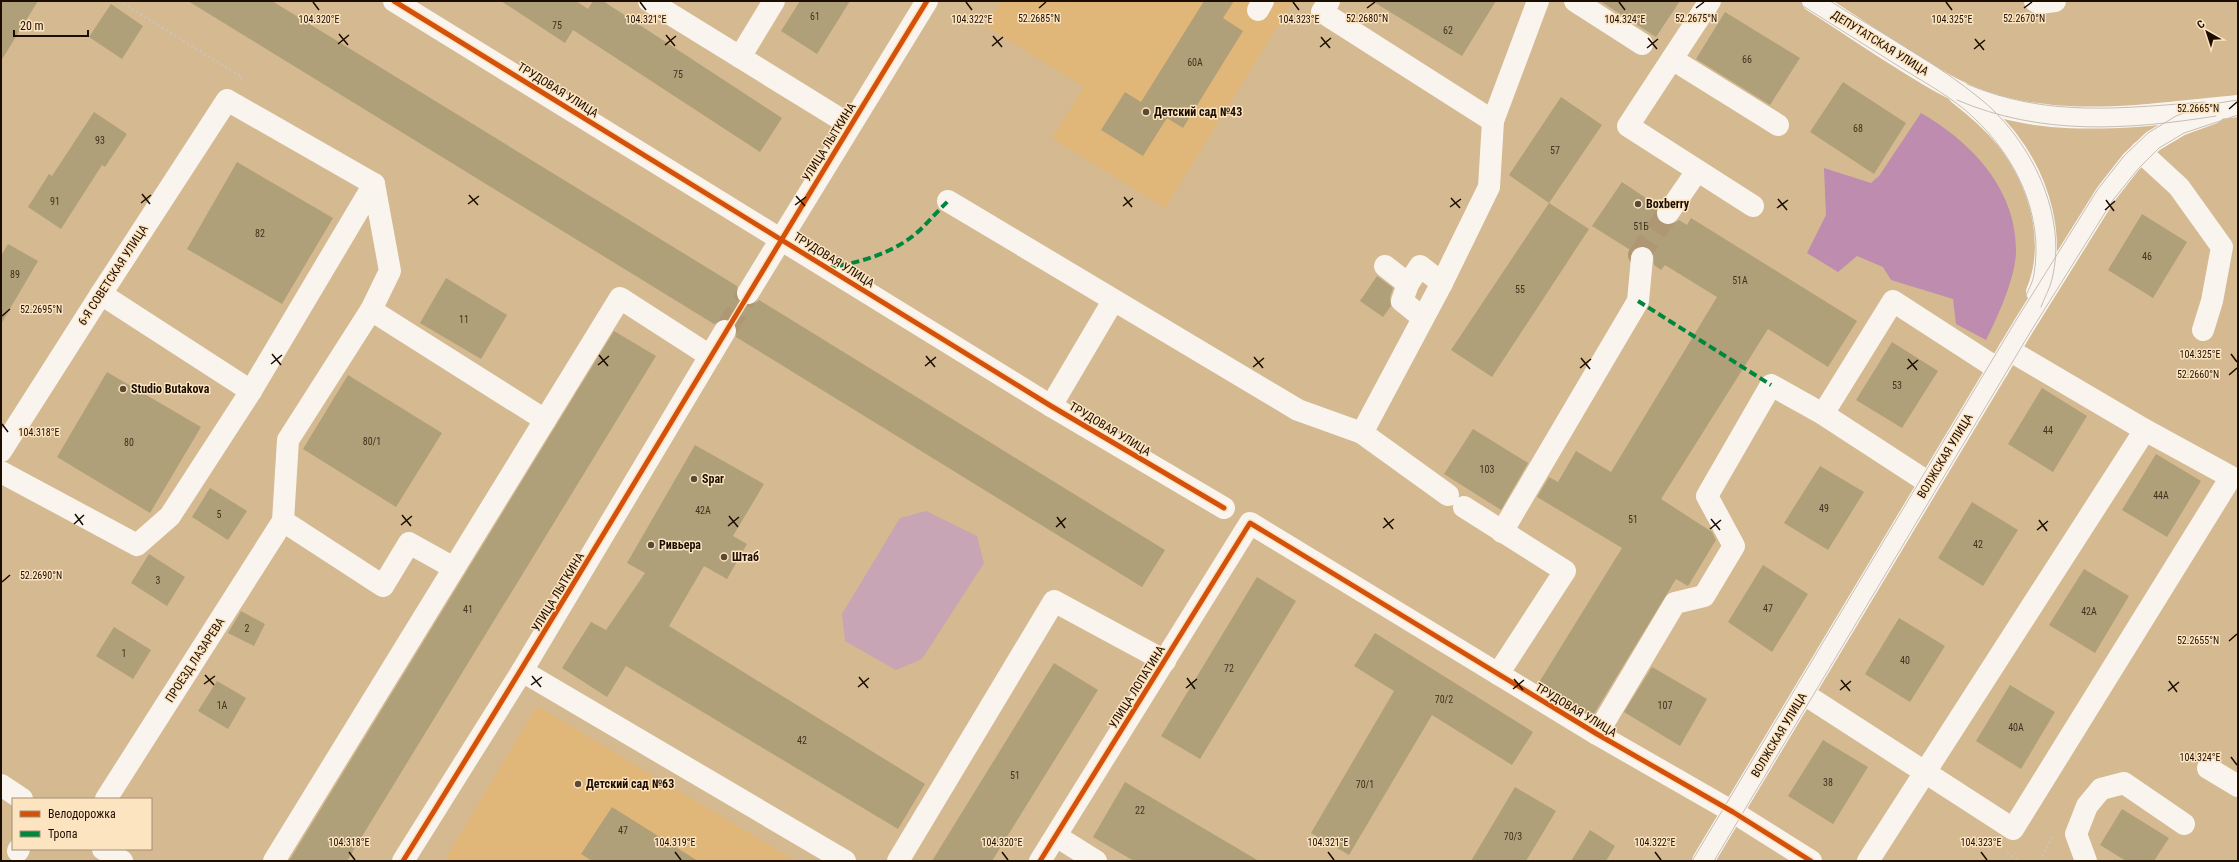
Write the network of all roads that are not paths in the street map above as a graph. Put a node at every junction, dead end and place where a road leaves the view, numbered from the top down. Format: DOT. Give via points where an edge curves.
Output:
graph roads {
  1 [pos="394,1"];
  2 [pos="648,1"];
  3 [pos="774,1"];
  4 [pos="927,1"];
  5 [pos="1329,1"];
  6 [pos="1538,1"];
  7 [pos="1575,1"];
  8 [pos="1710,1"];
  9 [pos="1813,1"];
  10 [pos="2035,1"];
  11 [pos="2055,1"];
  12 [pos="1642,44"];
  13 [pos="740,57"];
  14 [pos="1672,59"];
  15 [pos="1947,86"];
  16 [pos="2238,107"];
  17 [pos="1493,121"];
  18 [pos="850,125"];
  19 [pos="1778,125"];
  20 [pos="2141,152"];
  21 [pos="1696,171"];
  22 [pos="374,184"];
  23 [pos="948,200"];
  24 [pos="1752,206"];
  25 [pos="1668,213"];
  26 [pos="780,239"];
  27 [pos="1642,258"];
  28 [pos="1385,266"];
  29 [pos="1442,283"];
  30 [pos="1408,284"];
  31 [pos="748,293"];
  32 [pos="101,294"];
  33 [pos="1113,301"];
  34 [pos="371,310"];
  35 [pos="1423,318"];
  36 [pos="2023,327"];
  37 [pos="2203,330"];
  38 [pos="725,331"];
  39 [pos="2009,350"];
  40 [pos="710,356"];
  41 [pos="1998,369"];
  42 [pos="251,392"];
  43 [pos="1051,406"];
  44 [pos="1823,414"];
  45 [pos="545,420"];
  46 [pos="2145,430"];
  47 [pos="1362,433"];
  48 [pos="1,451"];
  49 [pos="1,472"];
  50 [pos="1929,484"];
  51 [pos="1224,508"];
  52 [pos="283,521"];
  53 [pos="1250,524"];
  54 [pos="1502,532"];
  55 [pos="454,568"];
  56 [pos="1165,661"];
  57 [pos="522,671"];
  58 [pos="1498,674"];
  59 [pos="1804,694"];
  60 [pos="1597,734"];
  61 [pos="2208,768"];
  62 [pos="1926,771"];
  63 [pos="1,785"];
  64 [pos="2238,786"];
  65 [pos="20,798"];
  66 [pos="107,798"];
  67 [pos="1733,812"];
  68 [pos="2184,824"];
  69 [pos="1056,836"];
  70 [pos="1803,859"];
  71 [pos="274,861"];
  72 [pos="404,861"];
  73 [pos="845,861"];
  74 [pos="898,861"];
  75 [pos="1040,861"];
  76 [pos="1096,861"];
  77 [pos="1703,861"];
  78 [pos="1868,861"];
  79 [pos="2086,861"];
  1 -- 26 [label="street, ТРУДОВАЯ УЛИЦА"];
  2 -- 13 [label="street"];
  3 -- 13 [label="street"];
  4 -- 18 [label="street, УЛИЦА ЛЫТКИНА"];
  5 -- 17 [label="street" via="1322,12"];
  6 -- 17 [label="street"];
  7 -- 12 [label="street"];
  8 -- 14 [label="street"];
  9 -- 15 [label="street, ДЕПУТАТСКАЯ УЛИЦА"];
  10 -- 11 [label="street"];
  13 -- 18 [label="street"];
  14 -- 19 [label="street"];
  14 -- 21 [label="street" via="1628,126"];
  15 -- 16 [label="street, ДЕПУТАТСКАЯ УЛИЦА" via="1984,101 2021,111 2073,118"];
  15 -- 36 [label="street, ДЕПУТАТСКАЯ УЛИЦА" via="1980,110 2006,138 2024,166 2040,204 2047,238 2043,277"];
  16 -- 20 [label="street, ВОЛЖСКАЯ УЛИЦА" via="2208,114 2180,125 2153,141"];
  17 -- 29 [label="street" via="1489,188"];
  18 -- 26 [label="street, УЛИЦА ЛЫТКИНА"];
  20 -- 36 [label="street, ВОЛЖСКАЯ УЛИЦА" via="2106,194"];
  20 -- 37 [label="street" via="2179,187 2222,247 2212,301"];
  21 -- 24 [label="street"];
  21 -- 25 [label="street"];
  22 -- 32 [label="street, 6-Я СОВЕТСКАЯ УЛИЦА" via="227,100"];
  22 -- 34 [label="street" via="390,271"];
  22 -- 42 [label="street"];
  23 -- 33 [label="street"];
  26 -- 31 [label="street, УЛИЦА ЛЫТКИНА"];
  26 -- 43 [label="street, ТРУДОВАЯ УЛИЦА"];
  27 -- 54 [label="street" via="1638,301"];
  28 -- 30 [label="street"];
  29 -- 30 [label="street" via="1420,266"];
  29 -- 35 [label="street"];
  30 -- 35 [label="street" via="1402,301"];
  32 -- 42 [label="street"];
  32 -- 48 [label="street, 6-Я СОВЕТСКАЯ УЛИЦА"];
  33 -- 43 [label="street"];
  33 -- 47 [label="street" via="1298,410"];
  34 -- 45 [label="street"];
  34 -- 52 [label="street" via="288,440"];
  35 -- 47 [label="street"];
  36 -- 39 [label="street, ВОЛЖСКАЯ УЛИЦА"];
  38 -- 40 [label="street, УЛИЦА ЛЫТКИНА"];
  39 -- 41 [label="street, ВОЛЖСКАЯ УЛИЦА"];
  39 -- 46 [label="street"];
  40 -- 45 [label="street" via="620,298"];
  40 -- 57 [label="street, УЛИЦА ЛЫТКИНА"];
  41 -- 44 [label="street" via="1893,301"];
  41 -- 50 [label="street, ВОЛЖСКАЯ УЛИЦА"];
  42 -- 49 [label="street" via="170,516 137,545"];
  43 -- 51 [label="street, ТРУДОВАЯ УЛИЦА"];
  44 -- 50 [label="street"];
  44 -- 60 [label="street" via="1771,384 1707,496 1734,546 1704,596 1675,603"];
  45 -- 55 [label="street"];
  46 -- 62 [label="street"];
  46 -- 62 [label="street" via="2230,477 2013,829"];
  47 -- 54 [label="street"];
  50 -- 59 [label="street, ВОЛЖСКАЯ УЛИЦА"];
  52 -- 55 [label="street" via="383,586 409,543"];
  52 -- 66 [label="street, ПРОЕЗД ЛАЗАРЕВА"];
  53 -- 56 [label="street, УЛИЦА ЛОПАТИНА"];
  53 -- 58 [label="street, ТРУДОВАЯ УЛИЦА"];
  54 -- 58 [label="street" via="1565,571"];
  55 -- 71 [label="street"];
  56 -- 69 [label="street, УЛИЦА ЛОПАТИНА"];
  56 -- 74 [label="street" via="1054,601"];
  57 -- 72 [label="street, УЛИЦА ЛЫТКИНА"];
  57 -- 73 [label="street"];
  58 -- 60 [label="street, ТРУДОВАЯ УЛИЦА"];
  59 -- 62 [label="street"];
  59 -- 67 [label="street, ВОЛЖСКАЯ УЛИЦА"];
  60 -- 67 [label="street, ТРУДОВАЯ УЛИЦА"];
  61 -- 64 [label="street"];
  62 -- 78 [label="street"];
  63 -- 65 [label="street"];
  67 -- 70 [label="street, ТРУДОВАЯ УЛИЦА"];
  67 -- 77 [label="street, ВОЛЖСКАЯ УЛИЦА"];
  68 -- 79 [label="street" via="2124,783 2101,789 2087,806 2076,834"];
  69 -- 75 [label="street, УЛИЦА ЛОПАТИНА"];
  69 -- 76 [label="street"];
}
